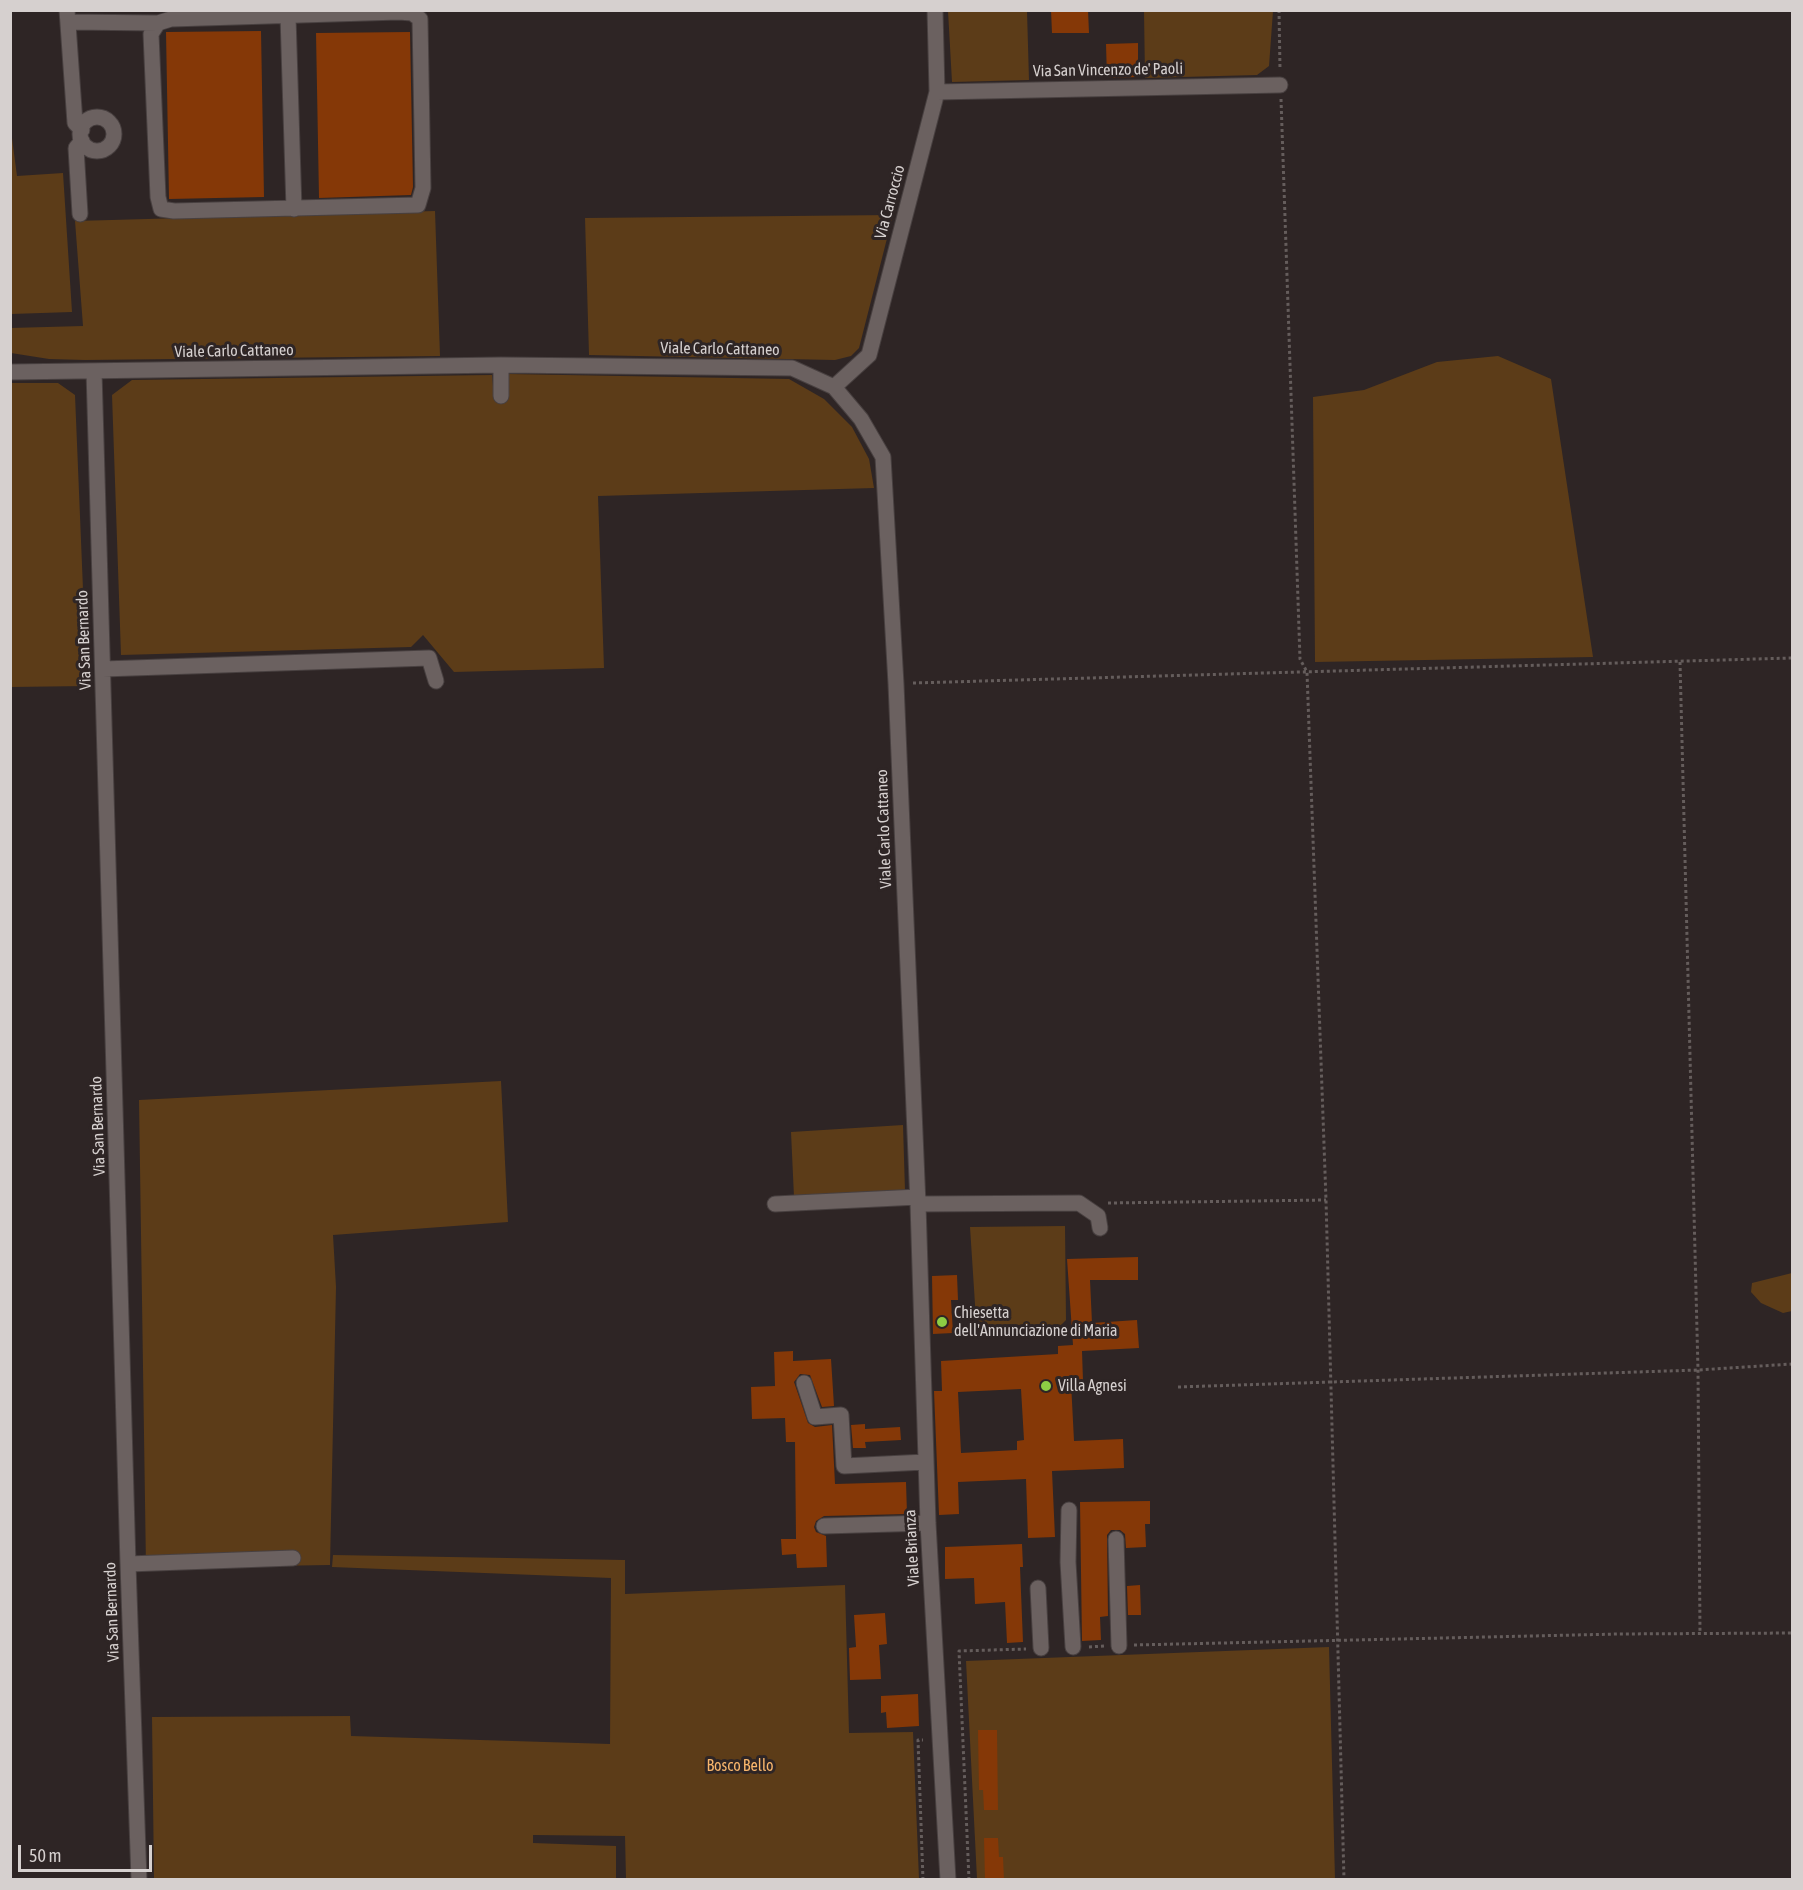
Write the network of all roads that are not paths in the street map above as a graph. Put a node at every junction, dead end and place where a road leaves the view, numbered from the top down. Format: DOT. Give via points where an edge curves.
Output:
graph roads {
  1 [pos="935,10"];
  2 [pos="68,16"];
  3 [pos="288,16"];
  4 [pos="158,23"];
  5 [pos="1280,85"];
  6 [pos="937,92"];
  7 [pos="294,209"];
  8 [pos="80,214"];
  9 [pos="501,365"];
  10 [pos="94,371"];
  11 [pos="10,372"];
  12 [pos="834,387"];
  13 [pos="501,396"];
  14 [pos="103,669"];
  15 [pos="436,681"];
  16 [pos="775,1204"];
  17 [pos="918,1205"];
  18 [pos="1100,1228"];
  19 [pos="804,1383"];
  20 [pos="925,1462"];
  21 [pos="1069,1510"];
  22 [pos="928,1523"];
  23 [pos="825,1526"];
  24 [pos="1116,1539"];
  25 [pos="292,1558"];
  26 [pos="128,1564"];
  27 [pos="1038,1588"];
  28 [pos="1119,1646"];
  29 [pos="1073,1647"];
  30 [pos="1041,1648"];
  31 [pos="139,1880"];
  32 [pos="948,1880"];
  1 -- 6 [label="street, Via Carroccio"];
  2 -- 4 [label="street"];
  2 -- 8 [label="street" via="75,123 82,135 76,148"];
  3 -- 4 [label="street" via="171,19"];
  3 -- 7 [label="street"];
  3 -- 7 [label="street" via="412,13 420,19 423,188 418,205"];
  4 -- 7 [label="street" via="151,34 161,209"];
  5 -- 6 [label="street, Via San Vincenzo de' Paoli"];
  6 -- 12 [label="street, Via Carroccio" via="869,354"];
  9 -- 10 [label="street, Viale Carlo Cattaneo"];
  9 -- 12 [label="street, Viale Carlo Cattaneo" via="792,368"];
  9 -- 13 [label="street"];
  10 -- 11 [label="street, Viale Carlo Cattaneo"];
  10 -- 14 [label="street, Via San Bernardo"];
  12 -- 17 [label="street, Viale Carlo Cattaneo" via="861,419 883,457"];
  14 -- 15 [label="street" via="429,658"];
  14 -- 26 [label="street, Via San Bernardo"];
  16 -- 17 [label="street"];
  17 -- 18 [label="street" via="1079,1203 1098,1216"];
  17 -- 20 [label="street, Viale Brianza"];
  19 -- 20 [label="street" via="815,1416 841,1414 844,1466"];
  20 -- 22 [label="street, Viale Brianza"];
  21 -- 29 [label="street"];
  22 -- 23 [label="street"];
  22 -- 32 [label="street, Viale Brianza"];
  24 -- 28 [label="street"];
  25 -- 26 [label="street"];
  26 -- 31 [label="street, Via San Bernardo"];
  27 -- 30 [label="street"];
}
